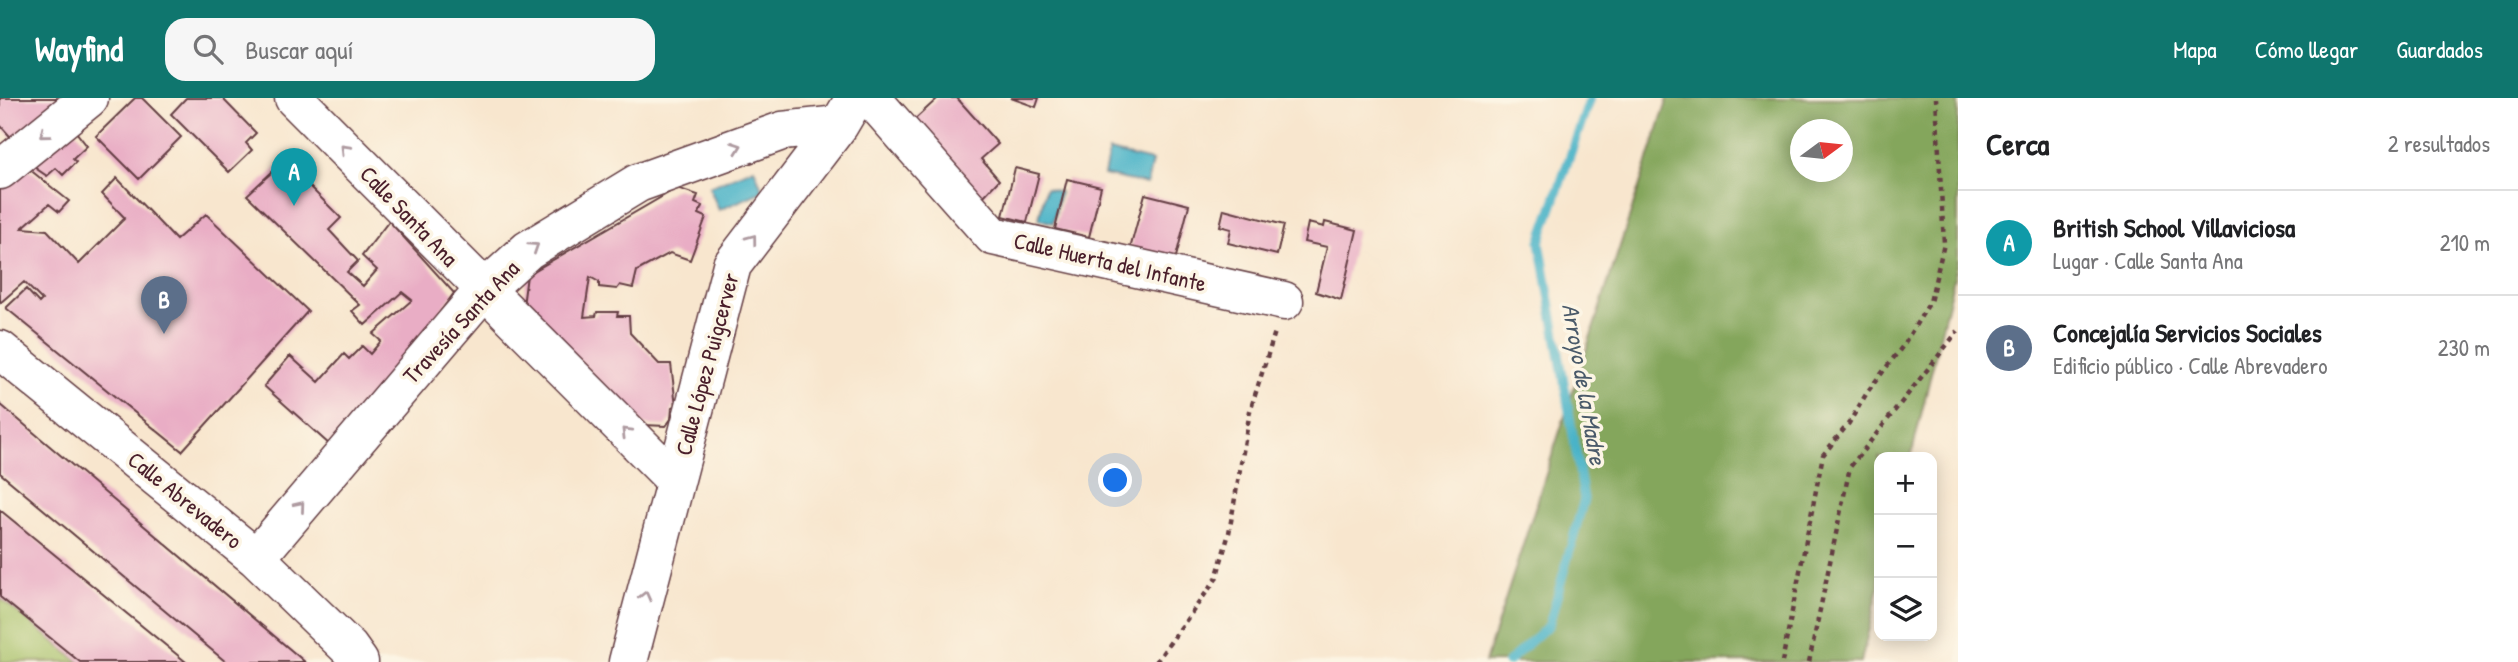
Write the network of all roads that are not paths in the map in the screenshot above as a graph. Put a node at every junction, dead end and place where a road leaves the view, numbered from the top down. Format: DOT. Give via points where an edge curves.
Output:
graph roads {
  1 [pos="89,98"];
  2 [pos="294,98"];
  3 [pos="871,98"];
  4 [pos="847,112"];
  5 [pos="0,170"];
  6 [pos="483,291"];
  7 [pos="1284,301"];
  8 [pos="0,350"];
  9 [pos="675,480"];
  10 [pos="256,558"];
  11 [pos="353,657"];
  12 [pos="628,662"];
  1 -- 5 [label="street, one-way"];
  6 -- 2 [label="street, Calle Santa Ana, one-way"];
  3 -- 7 [label="street, Calle Huerta del Infante" via="993,236"];
  6 -- 4 [label="street, Travesía Santa Ana, one-way" via="528,250 638,183"];
  9 -- 4 [label="street, Calle López Puigcerver, one-way" via="732,265"];
  9 -- 6 [label="street, Calle Santa Ana, one-way"];
  10 -- 6 [label="street, Travesía Santa Ana, one-way"];
  8 -- 10 [label="street, Calle Abrevadero"];
  12 -- 9 [label="street, Calle López Puigcerver, one-way"];
  10 -- 11 [label="street, Calle Abrevadero"];
}
